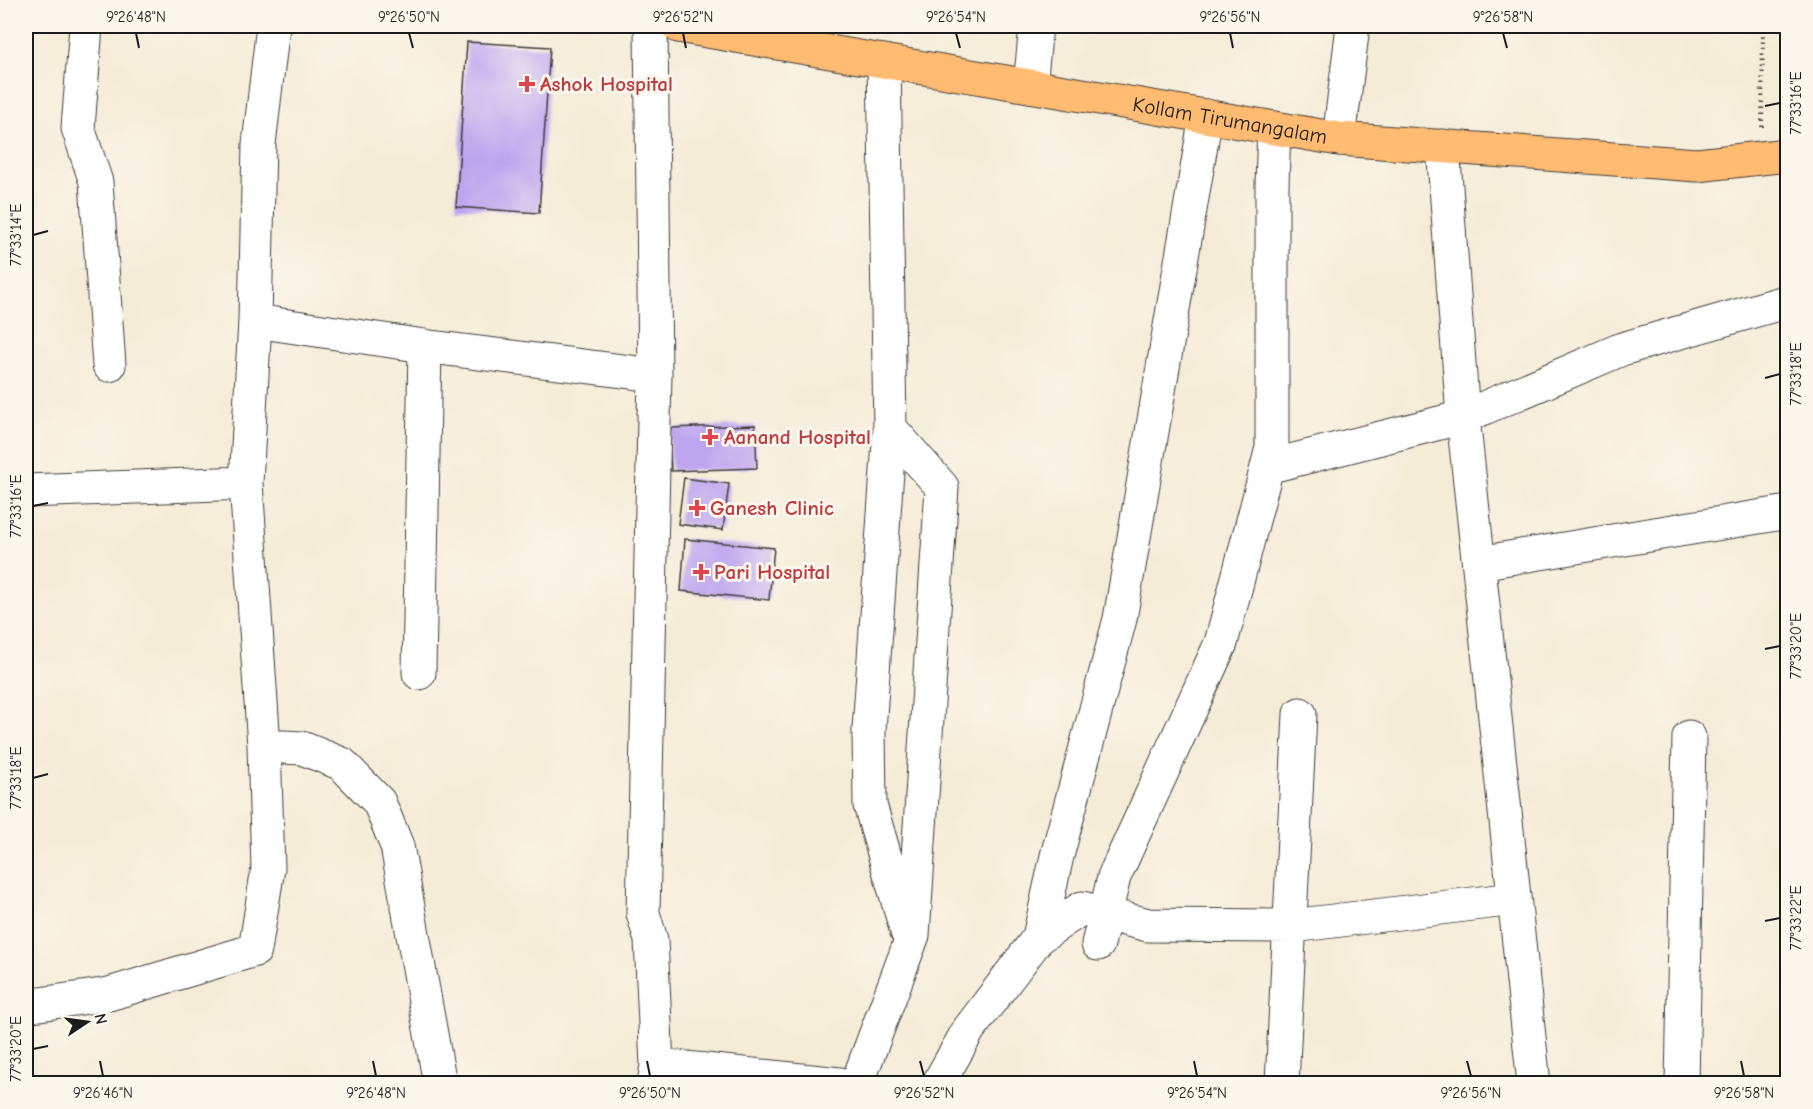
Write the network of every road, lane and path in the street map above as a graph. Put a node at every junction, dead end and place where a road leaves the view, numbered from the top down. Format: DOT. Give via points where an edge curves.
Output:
graph roads {
  1 [pos="86,26"];
  2 [pos="273,26"];
  3 [pos="651,26"];
  4 [pos="678,26"];
  5 [pos="1036,26"];
  6 [pos="1353,26"];
  7 [pos="1762,26"];
  8 [pos="884,61"];
  9 [pos="1030,86"];
  10 [pos="1206,116"];
  11 [pos="1274,128"];
  12 [pos="1339,139"];
  13 [pos="1443,146"];
  14 [pos="1775,157"];
  15 [pos="1788,301"];
  16 [pos="255,321"];
  17 [pos="425,346"];
  18 [pos="109,365"];
  19 [pos="656,375"];
  20 [pos="1463,417"];
  21 [pos="890,428"];
  22 [pos="1268,467"];
  23 [pos="246,483"];
  24 [pos="26,491"];
  25 [pos="1788,512"];
  26 [pos="1479,563"];
  27 [pos="419,673"];
  28 [pos="1300,714"];
  29 [pos="1689,737"];
  30 [pos="264,746"];
  31 [pos="1514,899"];
  32 [pos="1292,926"];
  33 [pos="1102,929"];
  34 [pos="913,935"];
  35 [pos="1039,937"];
  36 [pos="26,1006"];
  37 [pos="655,1074"];
  38 [pos="440,1083"];
  39 [pos="840,1083"];
  40 [pos="857,1083"];
  41 [pos="938,1083"];
  42 [pos="1282,1083"];
  43 [pos="1534,1083"];
  44 [pos="1682,1083"];
  1 -- 18 [label="street" via="78,128 96,182"];
  2 -- 16 [label="street" via="259,144"];
  3 -- 19 [label="street"];
  4 -- 8 [label="highway, Kollam Tirumangalam"];
  5 -- 9 [label="street"];
  6 -- 12 [label="street"];
  7 -- 14 [label="path"];
  8 -- 9 [label="highway, Kollam Tirumangalam"];
  8 -- 21 [label="street"];
  9 -- 10 [label="highway, Kollam Tirumangalam"];
  10 -- 11 [label="highway, Kollam Tirumangalam"];
  10 -- 35 [label="street" via="1119,619"];
  11 -- 12 [label="highway, Kollam Tirumangalam"];
  11 -- 22 [label="street" via="1272,448"];
  12 -- 13 [label="highway, Kollam Tirumangalam"];
  13 -- 14 [label="highway, Kollam Tirumangalam" via="1697,165"];
  13 -- 20 [label="street"];
  15 -- 20 [label="street" via="1622,349"];
  16 -- 17 [label="street"];
  16 -- 23 [label="street"];
  17 -- 19 [label="street"];
  17 -- 27 [label="street"];
  19 -- 37 [label="street" via="643,913 651,940"];
  20 -- 22 [label="street"];
  20 -- 26 [label="street"];
  21 -- 34 [label="street" via="869,730 870,805 907,932"];
  21 -- 34 [label="street" via="942,487"];
  22 -- 33 [label="street" via="1221,643 1114,877"];
  23 -- 24 [label="street"];
  23 -- 30 [label="street"];
  25 -- 26 [label="street"];
  26 -- 31 [label="street"];
  28 -- 32 [label="street"];
  29 -- 44 [label="street"];
  30 -- 36 [label="street" via="268,868 255,950 109,994"];
  30 -- 38 [label="street" via="302,748 342,764 380,802 397,846"];
  31 -- 32 [label="street"];
  31 -- 43 [label="street"];
  32 -- 33 [label="street" via="1148,925"];
  32 -- 42 [label="street"];
  33 -- 35 [label="street" via="1082,908"];
  34 -- 40 [label="street"];
  35 -- 41 [label="street" via="969,1029"];
  37 -- 39 [label="street"];
}
